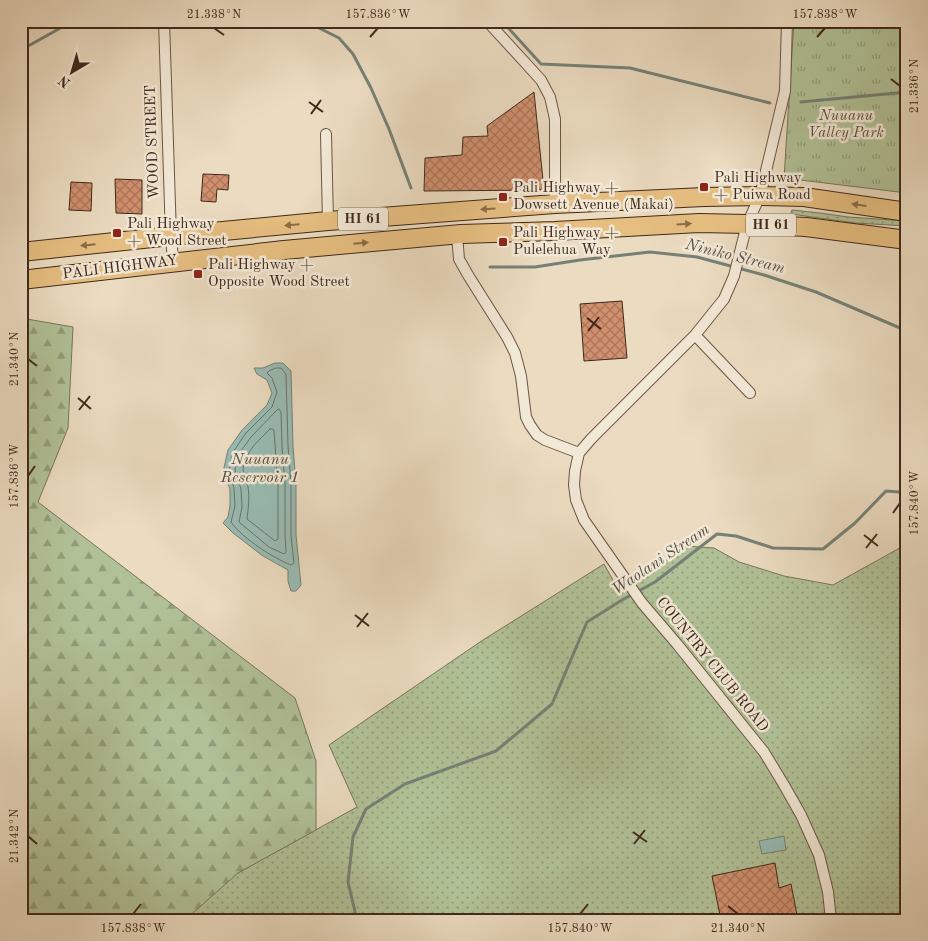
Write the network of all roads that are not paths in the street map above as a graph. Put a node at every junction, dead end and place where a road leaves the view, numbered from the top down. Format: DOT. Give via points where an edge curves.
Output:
graph roads {
  1 [pos="164,21"];
  2 [pos="487,21"];
  3 [pos="788,21"];
  4 [pos="326,134"];
  5 [pos="760,196"];
  6 [pos="554,204"];
  7 [pos="907,212"];
  8 [pos="328,221"];
  9 [pos="747,224"];
  10 [pos="635,226"];
  11 [pos="459,235"];
  12 [pos="171,236"];
  13 [pos="907,240"];
  14 [pos="21,252"];
  15 [pos="173,262"];
  16 [pos="21,280"];
  17 [pos="695,335"];
  18 [pos="750,393"];
  19 [pos="579,453"];
  20 [pos="831,920"];
  1 -- 12 [label="street, WOOD STREET"];
  2 -- 6 [label="street" via="541,80 550,96 555,119"];
  3 -- 5 [label="street" via="785,91"];
  4 -- 8 [label="street"];
  5 -- 6 [label="highway, PALI HIGHWAY / HI 61"];
  7 -- 5 [label="highway, PALI HIGHWAY / HI 61, one-way" via="804,197"];
  5 -- 9 [label="street"];
  6 -- 8 [label="highway, PALI HIGHWAY / HI 61, one-way"];
  6 -- 10 [label="highway" via="565,217 577,220 624,219"];
  6 -- 11 [label="highway" via="551,216 545,221 468,226"];
  8 -- 12 [label="highway, PALI HIGHWAY / HI 61, one-way"];
  10 -- 9 [label="highway, PALI HIGHWAY / HI 61, one-way"];
  9 -- 13 [label="highway, PALI HIGHWAY / HI 61" via="806,227"];
  9 -- 17 [label="street" via="734,276 724,299"];
  10 -- 11 [label="highway, PALI HIGHWAY / HI 61"];
  15 -- 11 [label="highway, PALI HIGHWAY / HI 61, one-way"];
  11 -- 19 [label="street" via="459,260 515,353 530,425 545,440"];
  12 -- 14 [label="highway, PALI HIGHWAY / HI 61, one-way"];
  12 -- 15 [label="street, WOOD STREET"];
  15 -- 16 [label="highway, PALI HIGHWAY / HI 61"];
  17 -- 18 [label="street"];
  17 -- 19 [label="street"];
  19 -- 20 [label="street, COUNTRY CLUB ROAD" via="574,485 584,520 642,603 764,752 801,815 819,855"];
}
